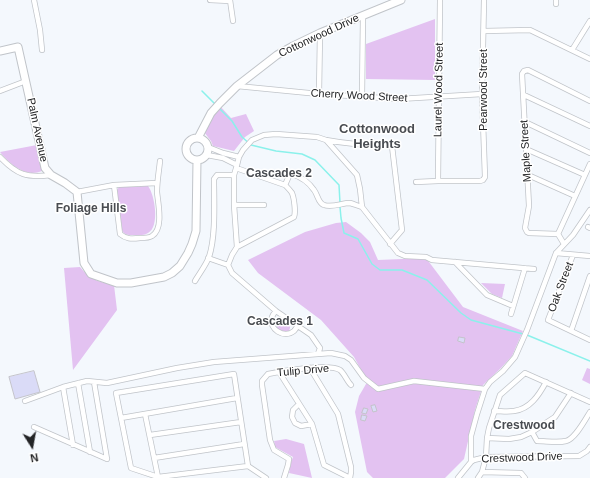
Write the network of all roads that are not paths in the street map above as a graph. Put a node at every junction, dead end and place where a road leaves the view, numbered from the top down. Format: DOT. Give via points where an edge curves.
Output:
graph roads {
  1 [pos="34,0"];
  2 [pos="210,0"];
  3 [pos="401,0"];
  4 [pos="440,0"];
  5 [pos="484,0"];
  6 [pos="230,1"];
  7 [pos="363,15"];
  8 [pos="233,21"];
  9 [pos="590,21"];
  10 [pos="484,31"];
  11 [pos="320,33"];
  12 [pos="42,50"];
  13 [pos="572,50"];
  14 [pos="0,51"];
  15 [pos="590,59"];
  16 [pos="26,81"];
  17 [pos="236,86"];
  18 [pos="0,91"];
  19 [pos="319,94"];
  20 [pos="482,94"];
  21 [pos="524,95"];
  22 [pos="362,97"];
  23 [pos="438,97"];
  24 [pos="590,101"];
  25 [pos="525,122"];
  26 [pos="590,126"];
  27 [pos="198,138"];
  28 [pos="326,140"];
  29 [pos="208,147"];
  30 [pos="526,149"];
  31 [pos="590,153"];
  32 [pos="207,155"];
  33 [pos="0,157"];
  34 [pos="239,157"];
  35 [pos="197,160"];
  36 [pos="160,161"];
  37 [pos="590,164"];
  38 [pos="236,167"];
  39 [pos="51,175"];
  40 [pos="528,175"];
  41 [pos="585,175"];
  42 [pos="234,176"];
  43 [pos="438,181"];
  44 [pos="158,182"];
  45 [pos="416,182"];
  46 [pos="114,185"];
  47 [pos="285,185"];
  48 [pos="77,192"];
  49 [pos="575,196"];
  50 [pos="234,205"];
  51 [pos="264,205"];
  52 [pos="362,207"];
  53 [pos="590,210"];
  54 [pos="558,234"];
  55 [pos="390,244"];
  56 [pos="564,244"];
  57 [pos="237,247"];
  58 [pos="556,253"];
  59 [pos="573,255"];
  60 [pos="590,256"];
  61 [pos="208,258"];
  62 [pos="454,262"];
  63 [pos="228,265"];
  64 [pos="525,268"];
  65 [pos="534,269"];
  66 [pos="590,276"];
  67 [pos="195,282"];
  68 [pos="513,306"];
  69 [pos="276,311"];
  70 [pos="511,314"];
  71 [pos="298,326"];
  72 [pos="571,331"];
  73 [pos="590,340"];
  74 [pos="318,354"];
  75 [pos="310,368"];
  76 [pos="279,372"];
  77 [pos="94,382"];
  78 [pos="546,382"];
  79 [pos="78,383"];
  80 [pos="351,385"];
  81 [pos="63,387"];
  82 [pos="485,388"];
  83 [pos="571,393"];
  84 [pos="237,398"];
  85 [pos="25,401"];
  86 [pos="590,402"];
  87 [pos="299,404"];
  88 [pos="494,411"];
  89 [pos="590,412"];
  90 [pos="145,414"];
  91 [pos="121,418"];
  92 [pos="241,422"];
  93 [pos="312,424"];
  94 [pos="34,427"];
  95 [pos="532,432"];
  96 [pos="150,435"];
  97 [pos="487,438"];
  98 [pos="73,444"];
  99 [pos="244,444"];
  100 [pos="590,447"];
  101 [pos="90,452"];
  102 [pos="486,457"];
  103 [pos="154,458"];
  104 [pos="471,462"];
  105 [pos="248,466"];
  106 [pos="482,472"];
  107 [pos="499,473"];
  108 [pos="158,478"];
  109 [pos="266,478"];
  110 [pos="284,478"];
  111 [pos="350,478"];
  112 [pos="458,478"];
  113 [pos="478,478"];
  114 [pos="501,478"];
  115 [pos="525,478"];
  1 -- 12 [label="street"];
  2 -- 6 [label="street"];
  3 -- 7 [label="street, Cottonwood Drive"];
  4 -- 23 [label="street, Laurel Wood Street"];
  5 -- 10 [label="street, Pearwood Street"];
  6 -- 8 [label="street"];
  7 -- 11 [label="street, Cottonwood Drive"];
  7 -- 22 [label="street"];
  9 -- 13 [label="street"];
  10 -- 13 [label="street" via="530,30"];
  10 -- 20 [label="street, Pearwood Street"];
  11 -- 17 [label="street, Cottonwood Drive" via="277,55"];
  11 -- 19 [label="street"];
  13 -- 15 [label="street"];
  14 -- 16 [label="street, Palm Avenue" via="20,44"];
  16 -- 18 [label="street"];
  16 -- 39 [label="street, Palm Avenue" via="43,162"];
  17 -- 19 [label="street, Cherry Wood Street"];
  17 -- 27 [label="street, Cottonwood Drive" via="211,113"];
  19 -- 22 [label="street, Cherry Wood Street"];
  20 -- 23 [label="street, Cherry Wood Street"];
  20 -- 43 [label="street, Pearwood Street" via="485,177 480,181"];
  21 -- 24 [label="street, Maple Street" via="522,74 528,70"];
  21 -- 25 [label="street, Maple Street"];
  21 -- 26 [label="street"];
  22 -- 23 [label="street, Cherry Wood Street"];
  23 -- 43 [label="street, Laurel Wood Street"];
  25 -- 30 [label="street, Maple Street"];
  25 -- 31 [label="street"];
  27 -- 29 [label="street" via="203,139"];
  27 -- 35 [label="street" via="190,141 186,148 189,156"];
  28 -- 34 [label="street" via="317,137 264,135 252,140"];
  28 -- 52 [label="street" via="357,175"];
  28 -- 55 [label="street" via="392,146 402,230"];
  29 -- 32 [label="street"];
  29 -- 34 [label="street"];
  30 -- 40 [label="street, Maple Street"];
  30 -- 41 [label="street"];
  32 -- 35 [label="street"];
  32 -- 38 [label="street" via="223,158"];
  33 -- 39 [label="street" via="23,174 37,177"];
  34 -- 38 [label="street"];
  35 -- 48 [label="street" via="196,231 188,254 180,266 164,277 117,283 90,274 84,263"];
  36 -- 44 [label="street"];
  37 -- 41 [label="street"];
  38 -- 42 [label="street"];
  38 -- 47 [label="street"];
  39 -- 48 [label="street, Palm Avenue"];
  40 -- 49 [label="street"];
  40 -- 54 [label="street, Maple Street" via="529,206 526,232"];
  41 -- 49 [label="street"];
  42 -- 50 [label="street"];
  42 -- 61 [label="street" via="217,175 214,179 212,244"];
  43 -- 45 [label="street"];
  44 -- 46 [label="street"];
  44 -- 46 [label="street" via="160,214 156,232 152,236 134,239 120,234"];
  46 -- 48 [label="street"];
  47 -- 52 [label="street" via="292,174 300,176 315,191 323,205 351,203"];
  47 -- 57 [label="street" via="293,195 296,214 294,217"];
  49 -- 54 [label="street"];
  50 -- 51 [label="street"];
  50 -- 57 [label="street"];
  52 -- 55 [label="street"];
  53 -- 56 [label="street"];
  54 -- 56 [label="street"];
  55 -- 62 [label="street" via="398,253 405,256"];
  56 -- 58 [label="street"];
  57 -- 63 [label="street"];
  58 -- 59 [label="street"];
  58 -- 82 [label="street" via="515,357"];
  59 -- 60 [label="street"];
  59 -- 72 [label="street, Oak Street" via="548,320"];
  61 -- 63 [label="street"];
  61 -- 67 [label="street"];
  62 -- 64 [label="street"];
  62 -- 68 [label="street" via="487,295"];
  63 -- 69 [label="street" via="232,273"];
  64 -- 65 [label="street"];
  64 -- 68 [label="street"];
  66 -- 72 [label="street"];
  68 -- 70 [label="street"];
  69 -- 71 [label="street"];
  69 -- 71 [label="street" via="272,316 272,323 280,333 287,334"];
  71 -- 74 [label="street" via="311,335 320,348"];
  72 -- 73 [label="street, Oak Street"];
  74 -- 77 [label="street" via="214,362 107,383"];
  74 -- 82 [label="street" via="345,356 364,378 378,389 414,381"];
  75 -- 76 [label="street, Tulip Drive"];
  75 -- 80 [label="street, Tulip Drive" via="332,367 340,370"];
  75 -- 111 [label="street" via="338,414 351,467"];
  76 -- 87 [label="street"];
  76 -- 110 [label="street, Tulip Drive" via="268,374 262,381 262,386 270,440 274,450 289,459"];
  77 -- 79 [label="street"];
  77 -- 101 [label="street" via="107,459"];
  78 -- 83 [label="street"];
  78 -- 88 [label="street" via="539,395 528,406 515,411"];
  78 -- 88 [label="street" via="525,372 500,395"];
  79 -- 81 [label="street"];
  79 -- 101 [label="street"];
  81 -- 85 [label="street"];
  81 -- 98 [label="street"];
  82 -- 104 [label="street" via="471,436"];
  83 -- 86 [label="street"];
  83 -- 95 [label="street" via="555,417"];
  84 -- 90 [label="street"];
  84 -- 91 [label="street" via="234,374 116,393"];
  84 -- 92 [label="street"];
  87 -- 93 [label="street"];
  87 -- 93 [label="street" via="293,410 292,417 295,423 301,426"];
  88 -- 97 [label="street"];
  89 -- 95 [label="street" via="581,428 569,440 537,441"];
  90 -- 91 [label="street"];
  90 -- 96 [label="street"];
  91 -- 108 [label="street" via="131,468"];
  92 -- 96 [label="street"];
  92 -- 99 [label="street"];
  93 -- 111 [label="street" via="324,465"];
  94 -- 98 [label="street"];
  95 -- 97 [label="street" via="509,439"];
  96 -- 103 [label="street"];
  97 -- 102 [label="street"];
  98 -- 101 [label="street"];
  99 -- 103 [label="street"];
  99 -- 105 [label="street"];
  100 -- 102 [label="street, Crestwood Drive" via="579,456"];
  102 -- 104 [label="street, Crestwood Drive"];
  102 -- 106 [label="street"];
  103 -- 108 [label="street"];
  104 -- 112 [label="street, Crestwood Drive"];
  105 -- 108 [label="street"];
  105 -- 109 [label="street"];
  106 -- 107 [label="street"];
  106 -- 113 [label="street"];
  107 -- 114 [label="street"];
  107 -- 115 [label="street" via="521,473"];
}
